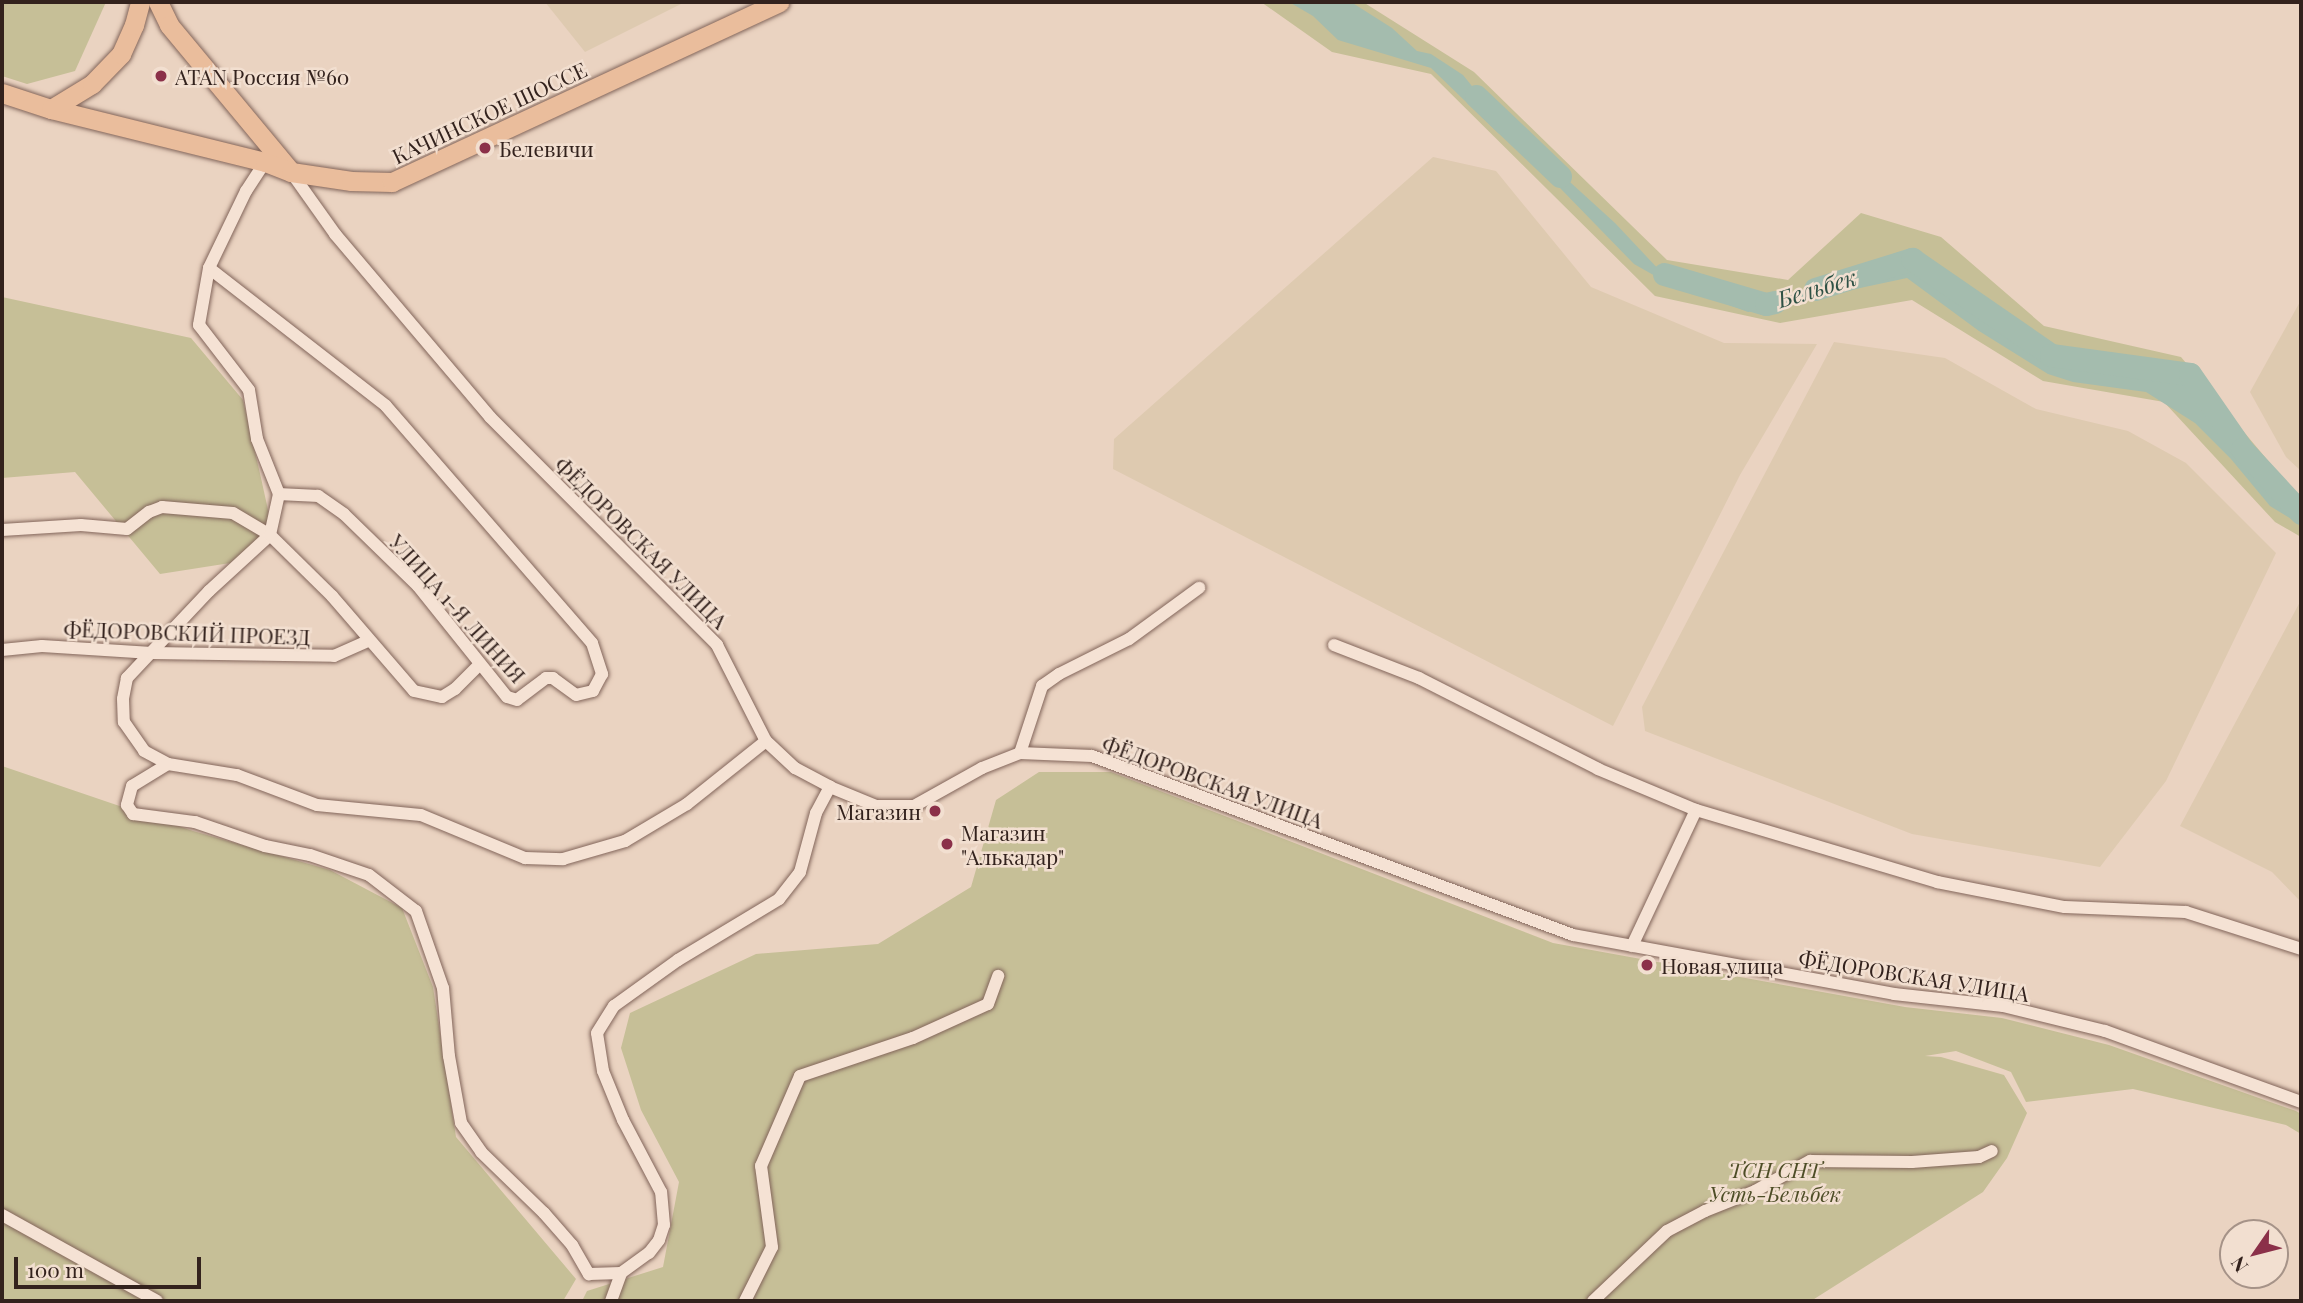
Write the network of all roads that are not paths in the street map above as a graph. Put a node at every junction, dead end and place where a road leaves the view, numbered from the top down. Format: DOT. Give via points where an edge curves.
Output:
graph roads {
  1 [pos="140,2"];
  2 [pos="158,2"];
  3 [pos="779,2"];
  4 [pos="2,93"];
  5 [pos="51,109"];
  6 [pos="265,162"];
  7 [pos="291,172"];
  8 [pos="209,268"];
  9 [pos="279,494"];
  10 [pos="2,530"];
  11 [pos="270,534"];
  12 [pos="1199,588"];
  13 [pos="368,641"];
  14 [pos="1334,645"];
  15 [pos="2,650"];
  16 [pos="152,653"];
  17 [pos="480,664"];
  18 [pos="765,741"];
  19 [pos="1020,753"];
  20 [pos="168,764"];
  21 [pos="830,787"];
  22 [pos="1696,810"];
  23 [pos="1632,946"];
  24 [pos="2301,949"];
  25 [pos="998,976"];
  26 [pos="2301,1102"];
  27 [pos="1992,1151"];
  28 [pos="2,1215"];
  29 [pos="621,1273"];
  30 [pos="157,1301"];
  31 [pos="611,1301"];
  32 [pos="745,1301"];
  33 [pos="1593,1301"];
  1 -- 5 [label="main road" via="121,54 92,84"];
  2 -- 7 [label="main road" via="169,25"];
  3 -- 7 [label="main road, КАЧИНСКОЕ ШОССЕ" via="392,182"];
  4 -- 5 [label="main road, КАЧИНСКОЕ ШОССЕ"];
  5 -- 6 [label="main road, КАЧИНСКОЕ ШОССЕ"];
  6 -- 7 [label="main road, КАЧИНСКОЕ ШОССЕ"];
  6 -- 8 [label="street"];
  7 -- 18 [label="street, ФЁДОРОВСКАЯ УЛИЦА" via="335,234 490,416 717,645"];
  8 -- 9 [label="street" via="199,325 249,390 257,439"];
  8 -- 17 [label="street, УЛИЦА 1-Я ЛИНИЯ" via="386,406 592,643 602,674 593,691 576,695 554,678 546,678 517,700 507,697"];
  9 -- 11 [label="street"];
  9 -- 17 [label="street, УЛИЦА 1-Я ЛИНИЯ" via="318,496 344,514 418,586"];
  10 -- 11 [label="street" via="81,525 127,529 162,507 233,513"];
  11 -- 13 [label="street" via="332,596"];
  11 -- 16 [label="street"];
  12 -- 19 [label="street" via="1129,639 1042,687"];
  13 -- 16 [label="street, ФЁДОРОВСКИЙ ПРОЕЗД" via="334,656"];
  13 -- 17 [label="street" via="414,691 442,696"];
  14 -- 22 [label="street" via="1419,678 1598,769"];
  15 -- 16 [label="street, ФЁДОРОВСКИЙ ПРОЕЗД" via="42,646"];
  16 -- 20 [label="street" via="127,678 124,722 144,751"];
  18 -- 20 [label="street" via="687,804 625,841 563,859 524,858 421,815 317,805 237,775"];
  18 -- 21 [label="street, ФЁДОРОВСКАЯ УЛИЦА" via="795,768"];
  19 -- 21 [label="street, ФЁДОРОВСКАЯ УЛИЦА" via="982,768 914,806 876,806"];
  19 -- 23 [label="street, ФЁДОРОВСКАЯ УЛИЦА" via="1092,756 1573,935"];
  20 -- 29 [label="street" via="132,786 127,805 132,814 195,822 369,874 416,911 443,988 461,1123 481,1152 565,1237 589,1274"];
  21 -- 29 [label="street" via="816,813 800,872 779,899 678,960 614,1006 597,1033 603,1071 661,1192 659,1240"];
  22 -- 23 [label="street"];
  22 -- 24 [label="street" via="1937,882 2066,907 2186,912"];
  23 -- 26 [label="street, ФЁДОРОВСКАЯ УЛИЦА" via="1895,994 2015,1009 2105,1031"];
  25 -- 32 [label="street" via="988,1004 912,1038 800,1076 761,1166 772,1247"];
  27 -- 33 [label="street" via="1979,1157 1912,1162 1810,1161 1667,1231"];
  28 -- 30 [label="street"];
  29 -- 31 [label="street"];
}
